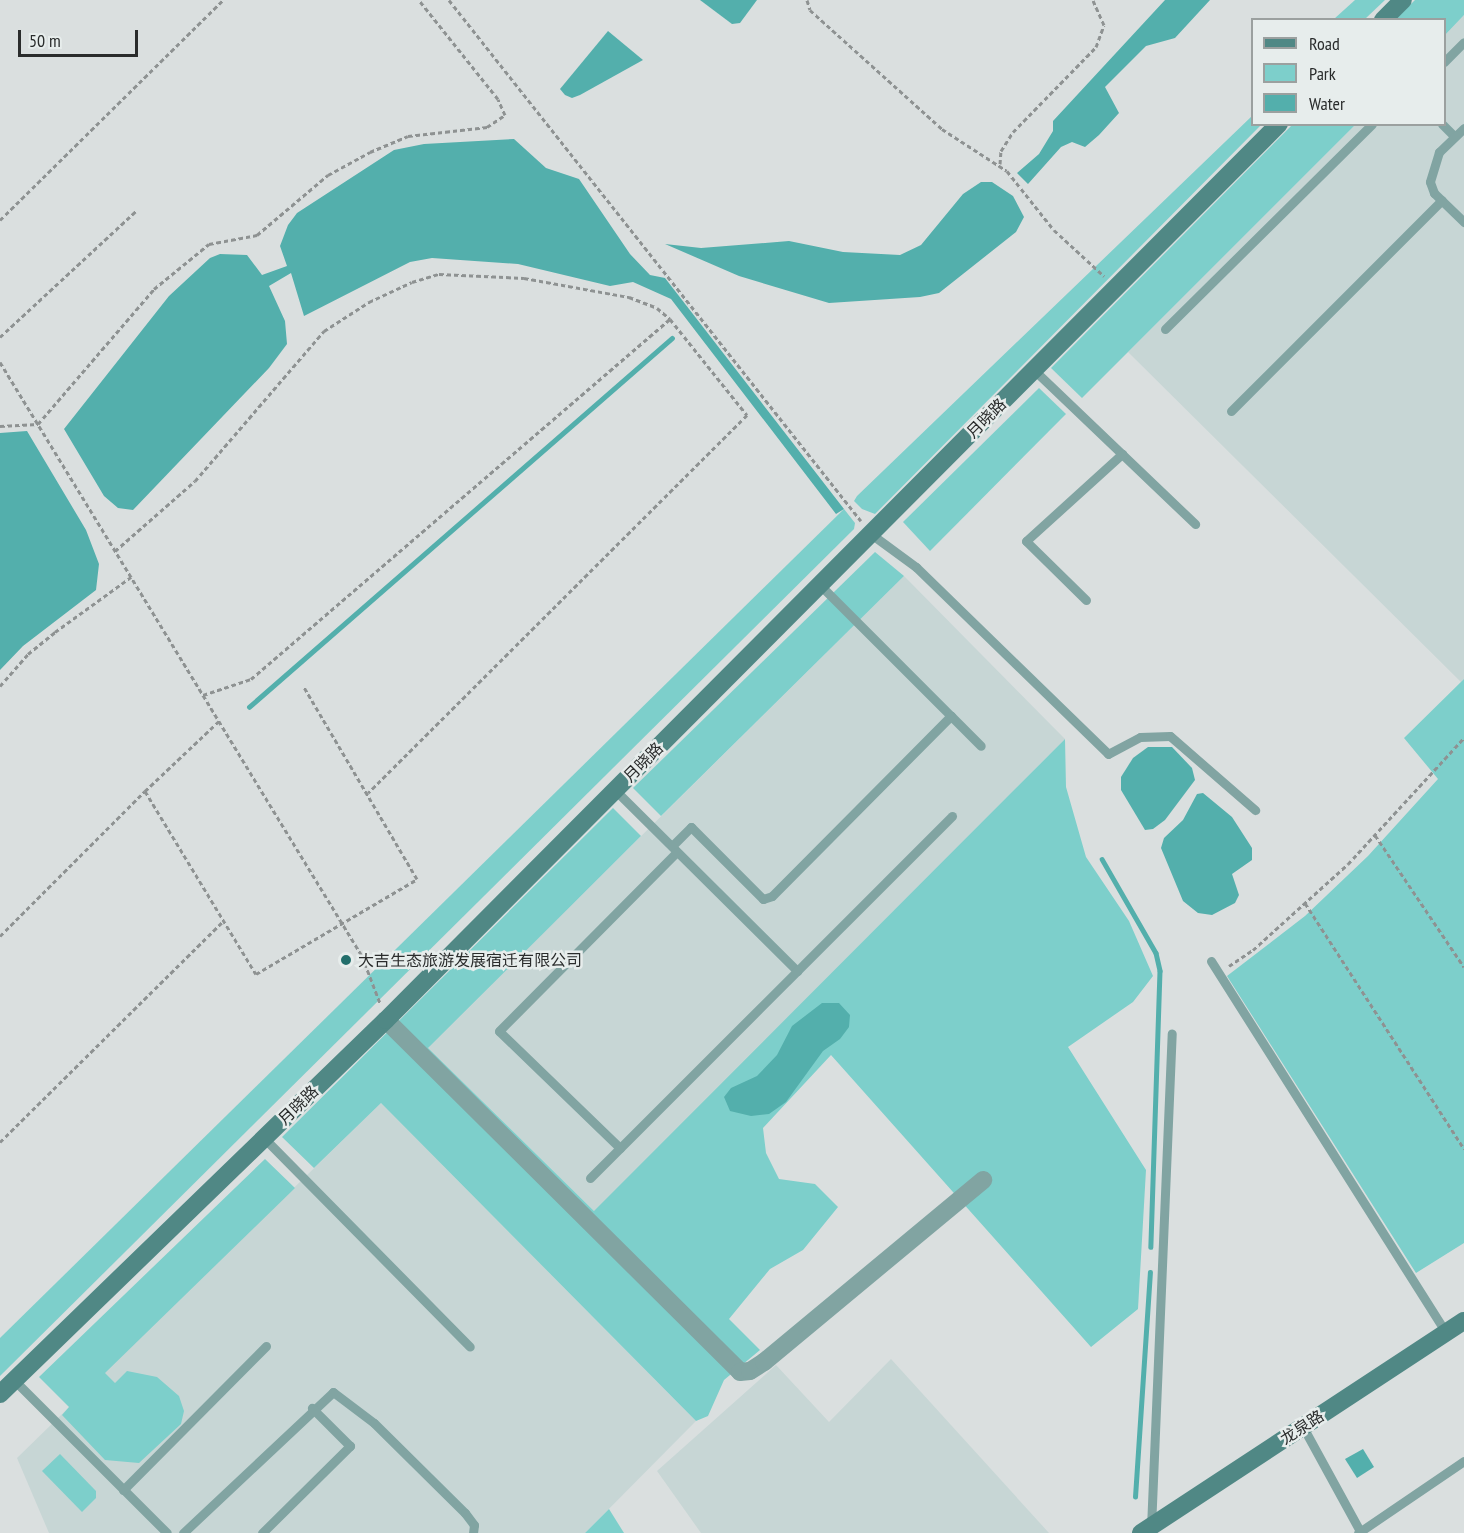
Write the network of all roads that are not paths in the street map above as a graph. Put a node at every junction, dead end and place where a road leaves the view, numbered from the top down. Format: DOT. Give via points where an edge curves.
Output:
graph roads {
  1 [pos="1403,0"];
  2 [pos="1385,18"];
  3 [pos="1464,42"];
  4 [pos="1446,60"];
  5 [pos="1277,126"];
  6 [pos="1370,126"];
  7 [pos="1444,126"];
  8 [pos="1464,128"];
  9 [pos="1454,136"];
  10 [pos="1442,200"];
  11 [pos="1464,222"];
  12 [pos="1165,329"];
  13 [pos="1034,370"];
  14 [pos="1231,411"];
  15 [pos="1122,454"];
  16 [pos="1195,524"];
  17 [pos="871,534"];
  18 [pos="820,585"];
  19 [pos="1086,600"];
  20 [pos="951,716"];
  21 [pos="981,746"];
  22 [pos="615,790"];
  23 [pos="1255,810"];
  24 [pos="952,816"];
  25 [pos="675,849"];
  26 [pos="1211,960"];
  27 [pos="797,971"];
  28 [pos="386,1020"];
  29 [pos="1172,1033"];
  30 [pos="264,1138"];
  31 [pos="620,1148"];
  32 [pos="590,1178"];
  33 [pos="982,1180"];
  34 [pos="1464,1321"];
  35 [pos="1446,1333"];
  36 [pos="266,1346"];
  37 [pos="470,1347"];
  38 [pos="14,1380"];
  39 [pos="0,1394"];
  40 [pos="312,1408"];
  41 [pos="1303,1427"];
  42 [pos="1464,1461"];
  43 [pos="123,1490"];
  44 [pos="1147,1531"];
  45 [pos="166,1533"];
  46 [pos="183,1533"];
  47 [pos="262,1533"];
  48 [pos="473,1533"];
  49 [pos="1360,1533"];
  1 -- 2 [label="street"];
  3 -- 4 [label="lane"];
  5 -- 13 [label="street, 月晓路"];
  6 -- 12 [label="lane"];
  7 -- 9 [label="lane"];
  8 -- 9 [label="lane"];
  9 -- 10 [label="lane" via="1439,152 1432,169 1430,182"];
  10 -- 11 [label="lane"];
  10 -- 14 [label="lane"];
  13 -- 15 [label="lane"];
  13 -- 17 [label="street, 月晓路"];
  15 -- 16 [label="lane"];
  15 -- 19 [label="lane" via="1026,541"];
  17 -- 18 [label="street, 月晓路"];
  17 -- 23 [label="lane" via="916,567 1108,754 1140,737 1170,736"];
  18 -- 20 [label="lane"];
  18 -- 22 [label="street, 月晓路"];
  20 -- 21 [label="lane"];
  20 -- 25 [label="lane" via="772,896 763,899 691,828"];
  22 -- 25 [label="lane"];
  22 -- 28 [label="street, 月晓路"];
  24 -- 27 [label="lane"];
  25 -- 27 [label="lane"];
  25 -- 31 [label="lane" via="499,1031"];
  26 -- 35 [label="lane"];
  27 -- 31 [label="lane"];
  28 -- 30 [label="street, 月晓路"];
  28 -- 33 [label="street" via="740,1372 764,1362"];
  29 -- 44 [label="lane"];
  30 -- 37 [label="lane"];
  30 -- 38 [label="street, 月晓路"];
  31 -- 32 [label="lane"];
  34 -- 35 [label="street, 龙泉路"];
  35 -- 41 [label="street, 龙泉路"];
  36 -- 43 [label="lane"];
  38 -- 39 [label="street, 月晓路"];
  38 -- 43 [label="lane"];
  40 -- 46 [label="lane"];
  40 -- 47 [label="lane" via="350,1446"];
  40 -- 48 [label="lane" via="333,1392 352,1405 465,1513 474,1525"];
  41 -- 44 [label="street, 龙泉路"];
  41 -- 49 [label="lane"];
  42 -- 49 [label="lane"];
  43 -- 45 [label="lane"];
}
